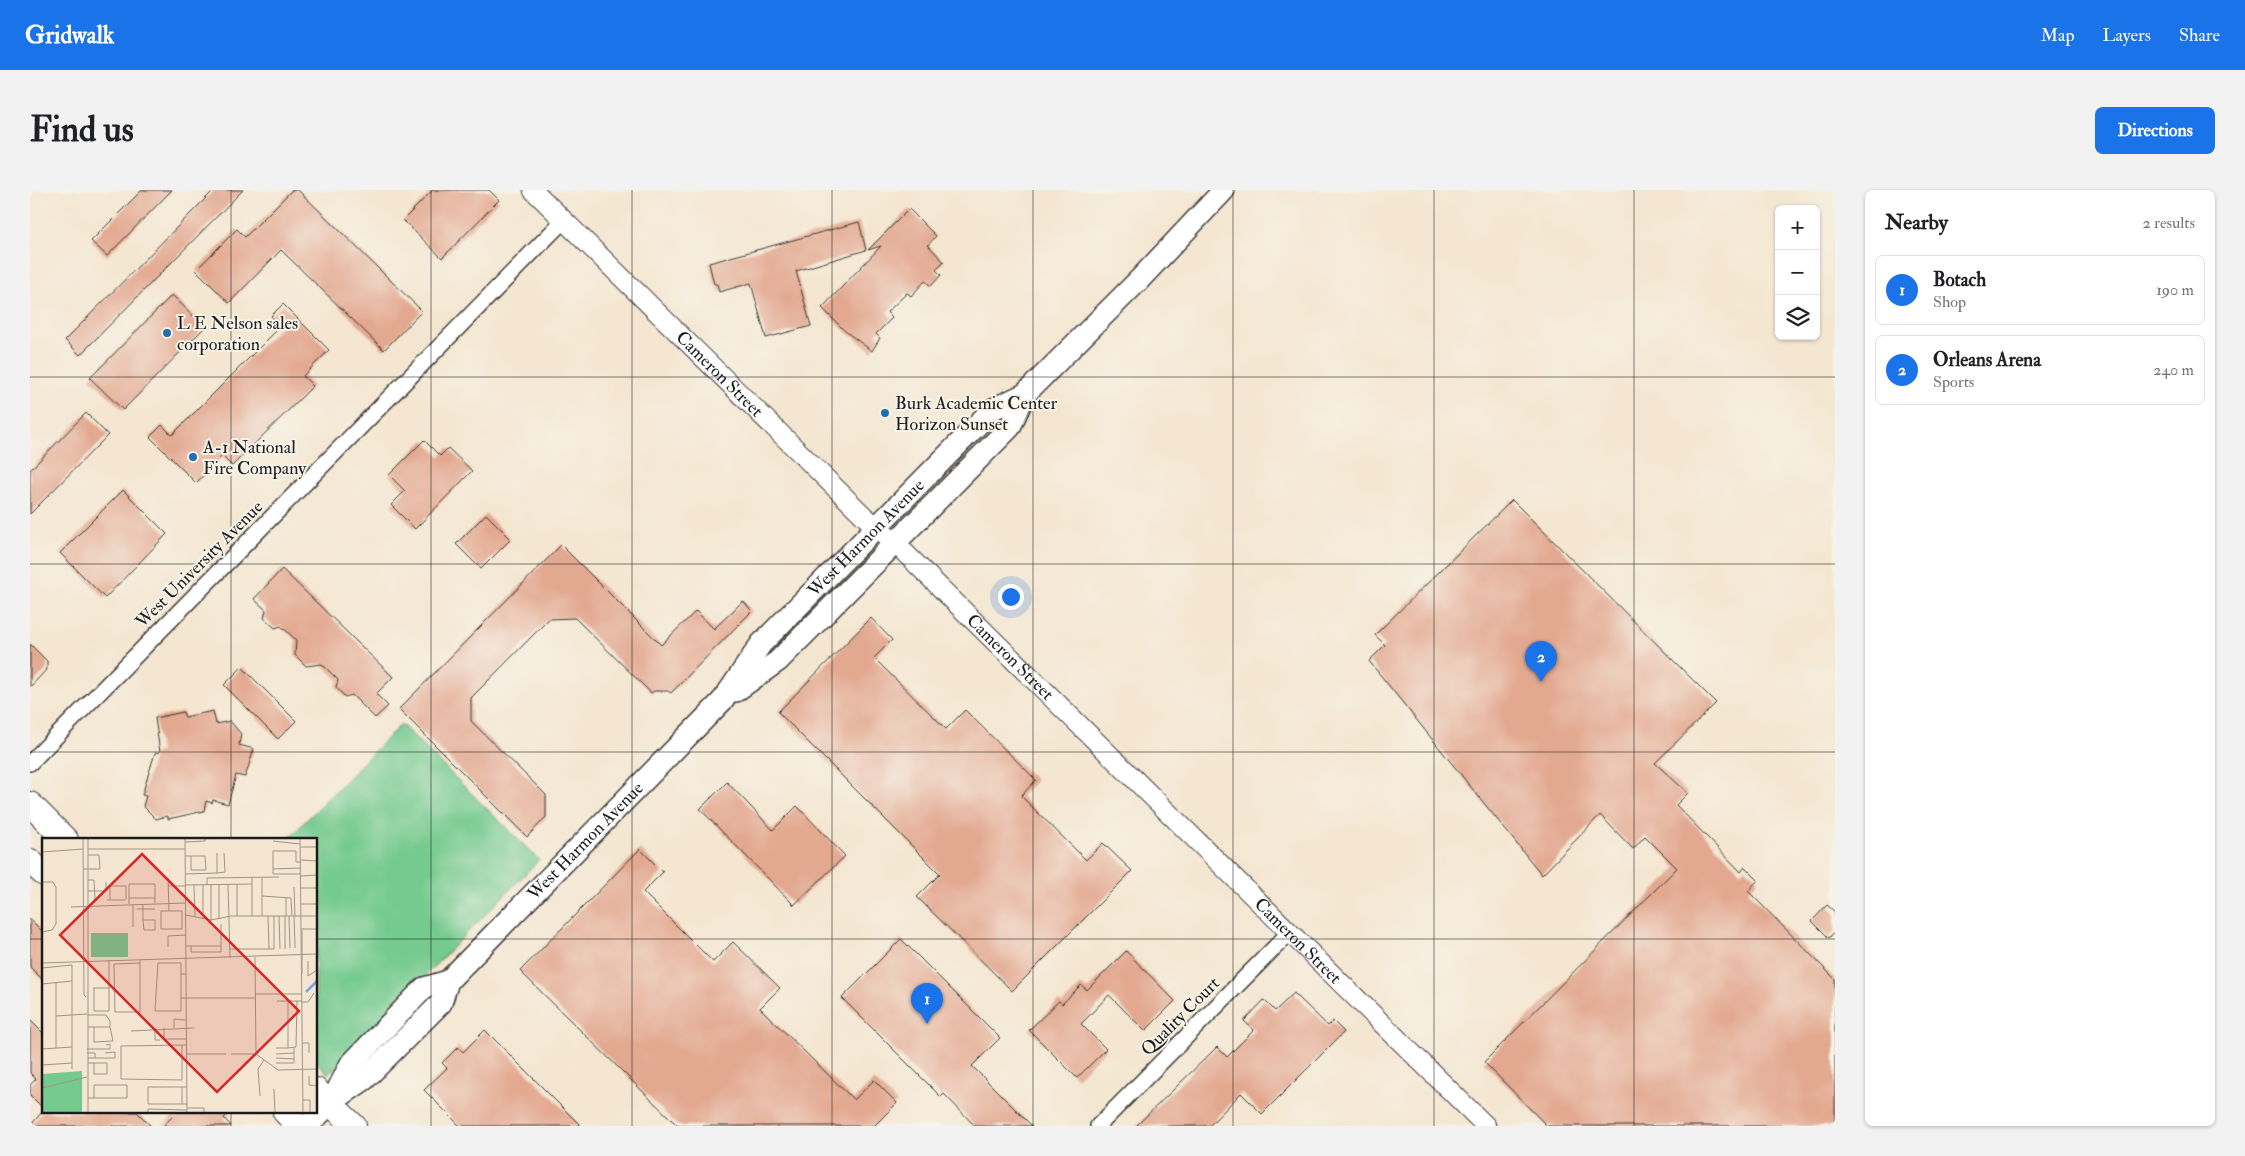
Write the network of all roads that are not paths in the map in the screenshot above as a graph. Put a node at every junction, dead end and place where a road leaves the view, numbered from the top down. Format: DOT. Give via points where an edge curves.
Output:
graph roads {
  1 [pos="533,190"];
  2 [pos="1224,190"];
  3 [pos="564,220"];
  4 [pos="1025,394"];
  5 [pos="876,528"];
  6 [pos="895,543"];
  7 [pos="723,700"];
  8 [pos="30,763"];
  9 [pos="30,804"];
  10 [pos="64,838"];
  11 [pos="30,861"];
  12 [pos="42,872"];
  13 [pos="1289,932"];
  14 [pos="323,1097"];
  15 [pos="287,1114"];
  16 [pos="314,1114"];
  17 [pos="300,1126"];
  18 [pos="308,1126"];
  19 [pos="354,1126"];
  20 [pos="1098,1126"];
  21 [pos="1486,1126"];
  1 -- 3 [label="street, Cameron Street"];
  2 -- 4 [label="main road, West Harmon Avenue"];
  3 -- 5 [label="street, Cameron Street"];
  3 -- 8 [label="street, West University Avenue"];
  4 -- 5 [label="main road, West Harmon Avenue" via="993,409"];
  4 -- 6 [label="main road, West Harmon Avenue" via="1010,427"];
  5 -- 6 [label="street, Cameron Street"];
  5 -- 7 [label="main road, West Harmon Avenue" via="761,644"];
  6 -- 7 [label="main road, West Harmon Avenue" via="778,661"];
  6 -- 13 [label="street, Cameron Street"];
  7 -- 14 [label="main road, West Harmon Avenue" via="448,981 441,1003 365,1079"];
  9 -- 10 [label="main road"];
  11 -- 12 [label="main road"];
  13 -- 20 [label="street, Quality Court"];
  13 -- 21 [label="street, Cameron Street"];
  14 -- 19 [label="main road"];
  15 -- 17 [label="main road"];
  16 -- 18 [label="main road, West Harmon Avenue"];
}
